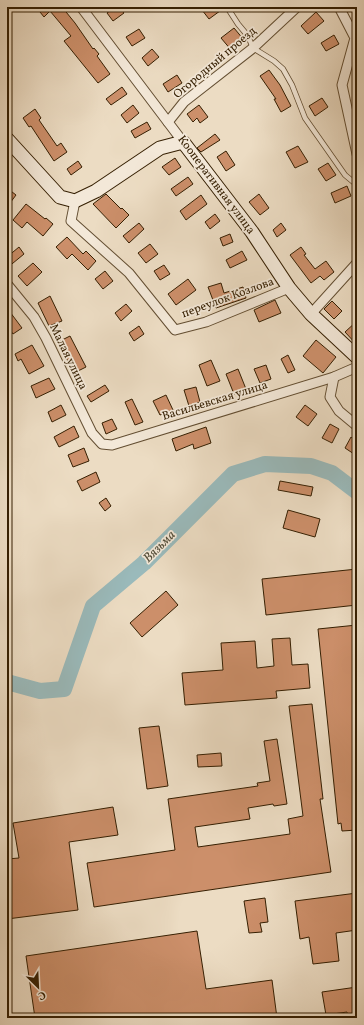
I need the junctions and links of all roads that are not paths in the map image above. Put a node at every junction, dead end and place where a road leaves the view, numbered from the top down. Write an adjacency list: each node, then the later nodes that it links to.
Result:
1 (81, 7): 7 (street, Кооперативная улица)
2 (227, 7): 6 (lane)
3 (297, 7): 6 (street, Огородный проезд)
4 (340, 7): 5 (street)
5 (356, 39): 10 (street)
6 (253, 48): 7 (street, Огородный проезд); 11 (lane)
7 (168, 122): 9 (street, Кооперативная улица)
8 (7, 139): 12 (street)
9 (183, 142): 12 (street); 15 (street, Кооперативная улица)
10 (357, 152)
11 (357, 185)
12 (75, 201): 15 (street, переулок Козлова)
13 (357, 263): 16 (street)
14 (7, 284): 21 (street, Малая улица)
15 (289, 288): 16 (street, Кооперативная улица)
16 (311, 314): 17 (street, Кооперативная улица)
17 (357, 357)
18 (357, 367): 19 (street, Васильевская улица)
19 (334, 377): 20 (street); 21 (street, Васильевская улица)
20 (357, 426)
21 (102, 444)

